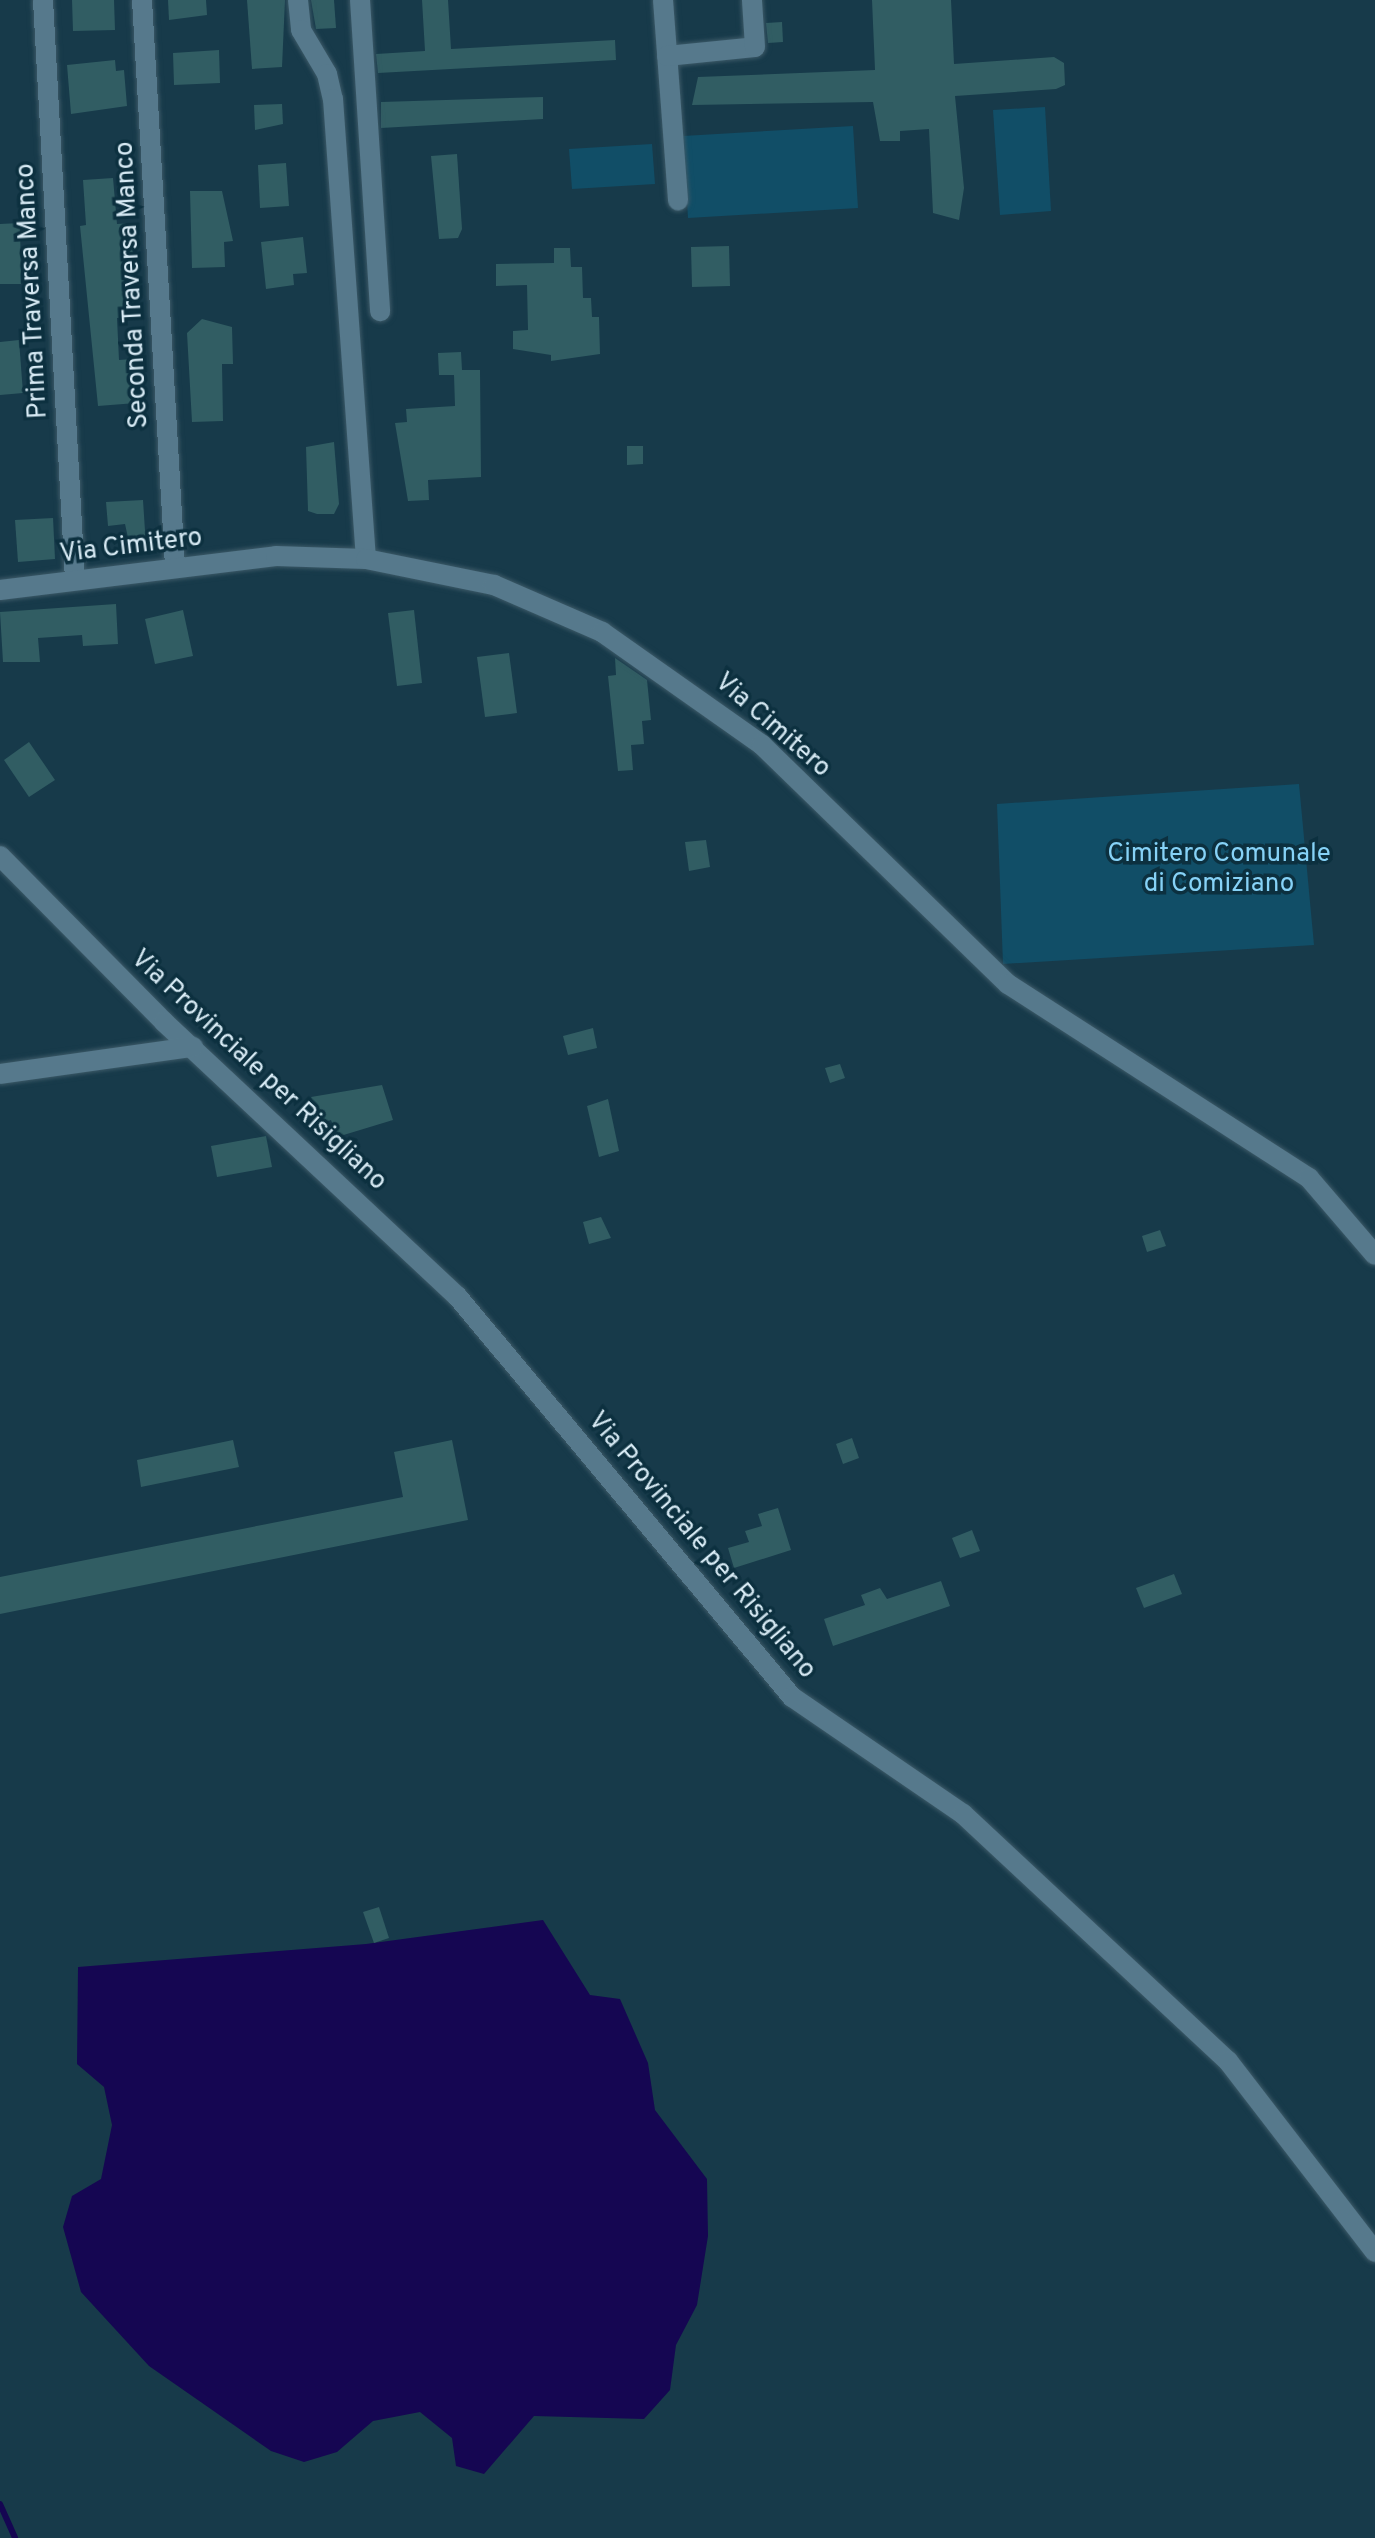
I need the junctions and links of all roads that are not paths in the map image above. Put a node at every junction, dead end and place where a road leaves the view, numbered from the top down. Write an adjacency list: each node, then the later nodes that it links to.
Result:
1 (43, 0): 12 (street, Prima Traversa Manco)
2 (142, 0): 11 (street, Seconda Traversa Manco)
3 (298, 0): 10 (street)
4 (360, 0): 9 (street)
5 (663, 0): 7 (street)
6 (752, 0): 7 (street)
7 (667, 56): 8 (street)
8 (678, 200)
9 (380, 311)
10 (366, 559): 11 (street, Via Cimitero); 18 (street, Via Cimitero)
11 (175, 566): 12 (street, Via Cimitero)
12 (75, 580): 13 (street, Via Cimitero)
13 (0, 590)
14 (0, 856): 15 (street, Via Provinciale per Risigliano)
15 (10, 878): 16 (street, Via Provinciale per Risigliano)
16 (193, 1047): 17 (street); 19 (street, Via Provinciale per Risigliano)
17 (0, 1074)
18 (1375, 1255)
19 (1375, 2252)

